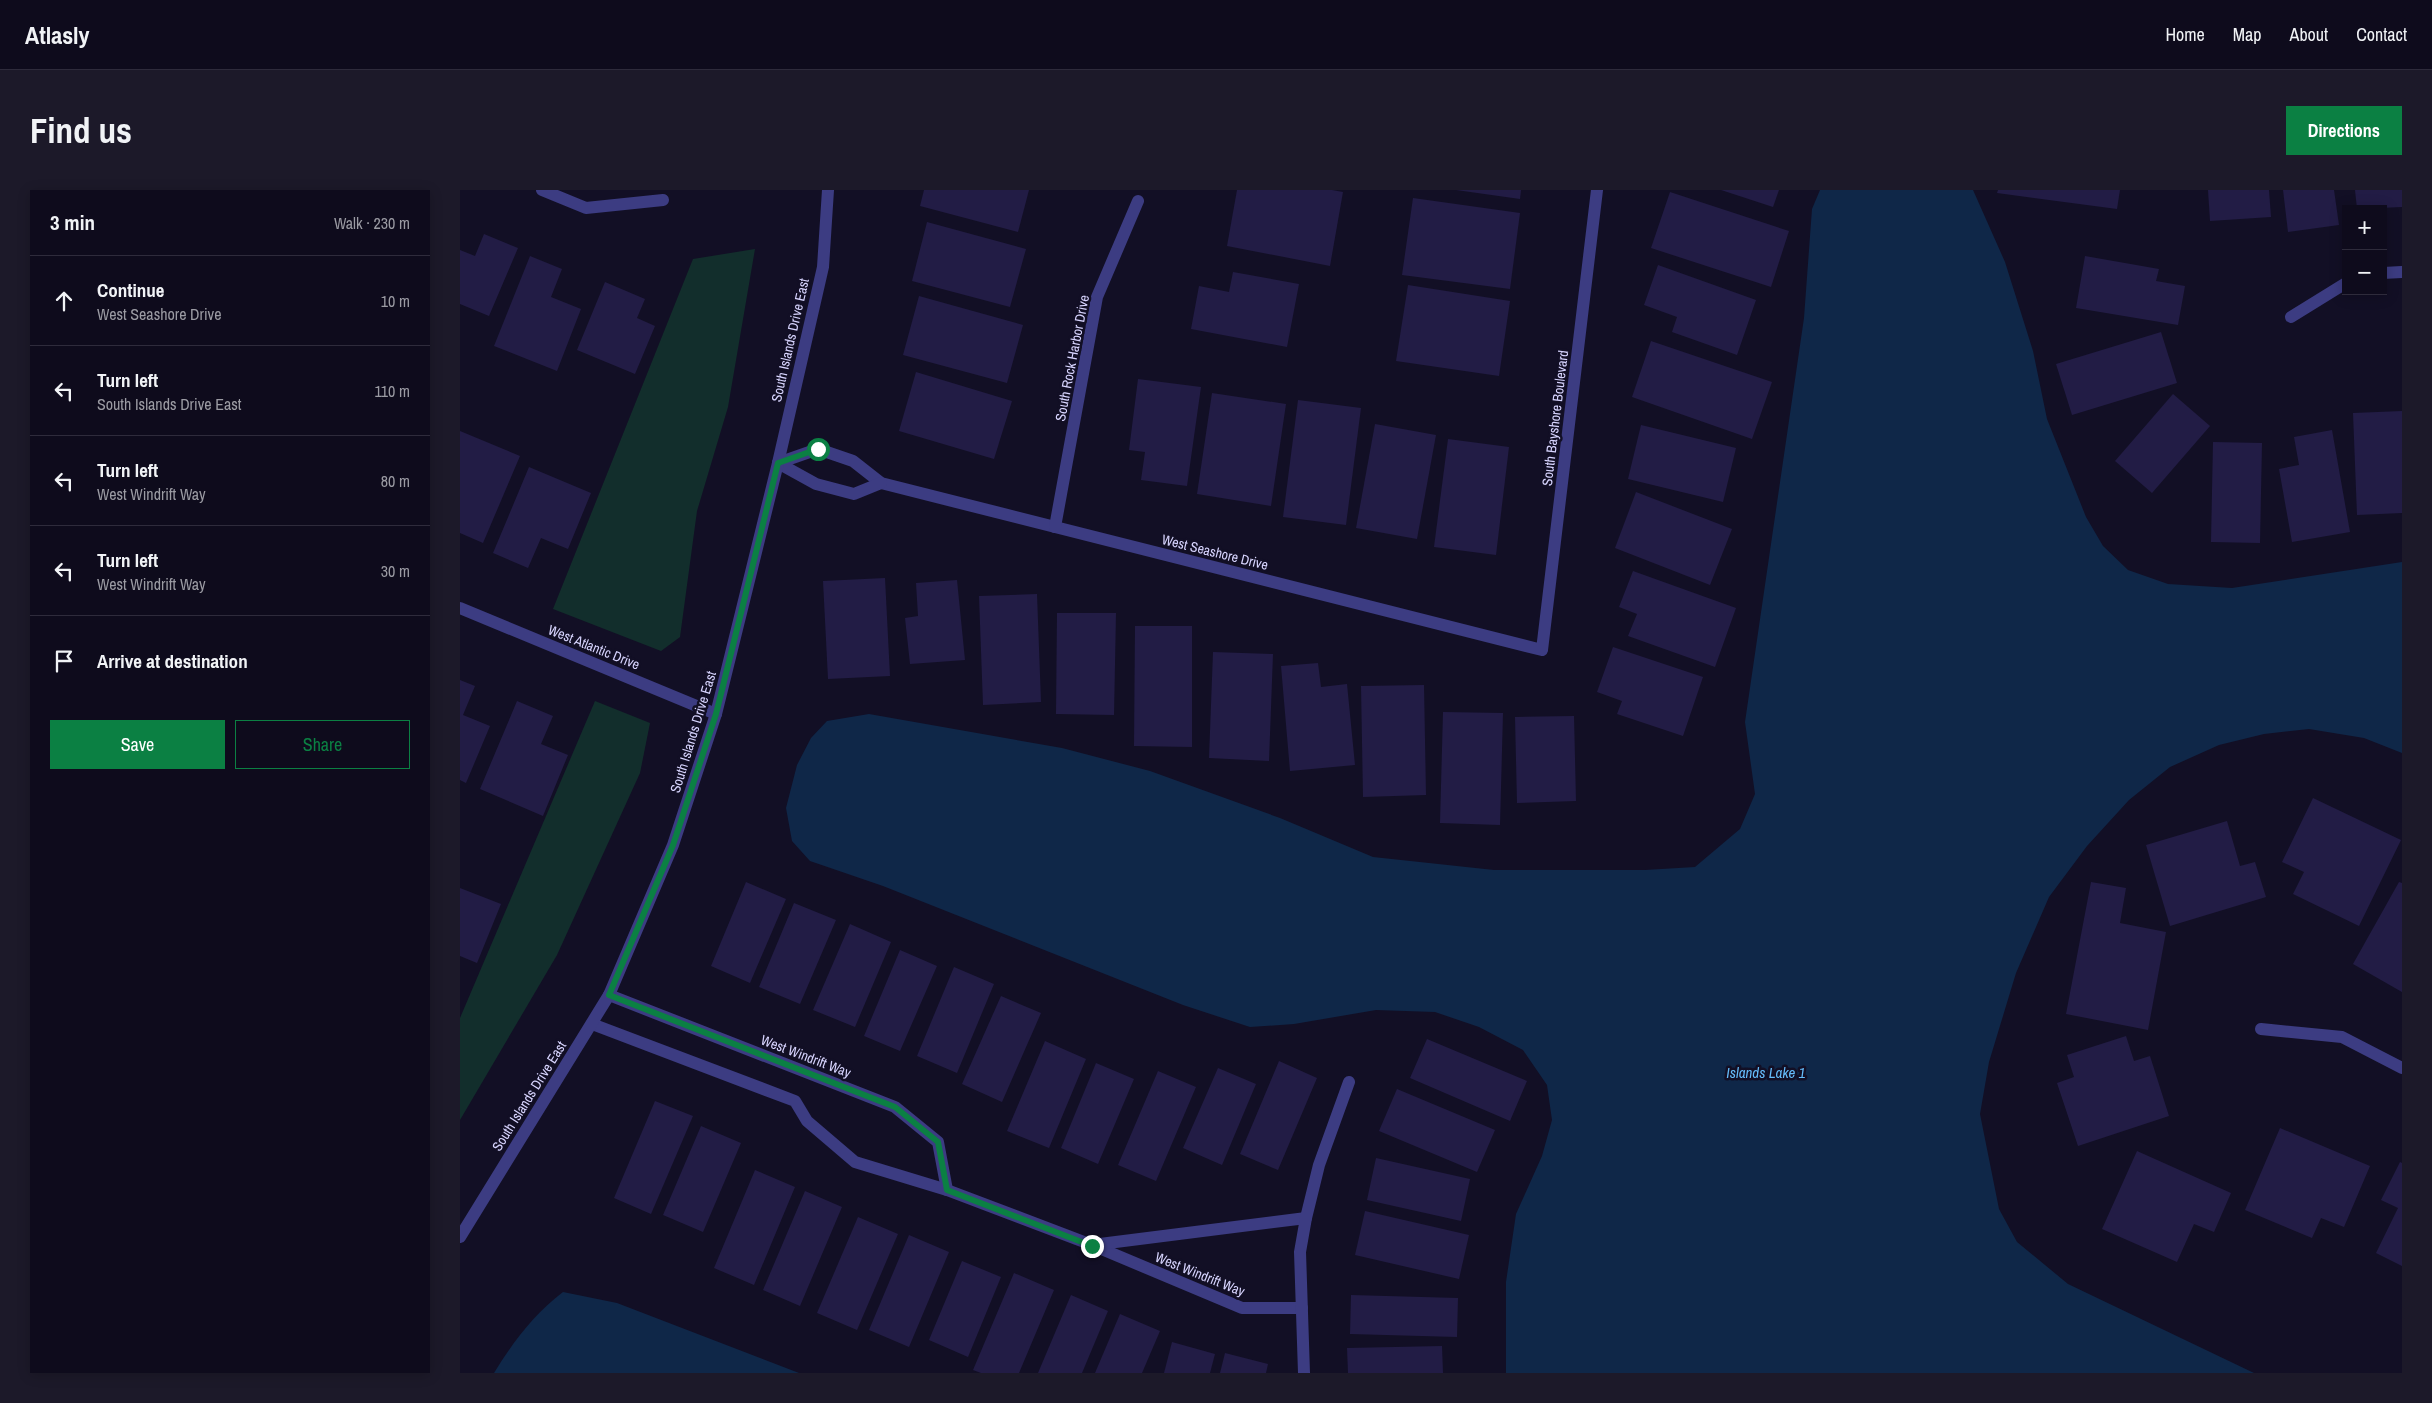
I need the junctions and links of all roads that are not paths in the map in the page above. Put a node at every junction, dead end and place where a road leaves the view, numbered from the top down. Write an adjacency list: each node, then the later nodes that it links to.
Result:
1 (542, 190): 4 (street)
2 (828, 190): 10 (street, South Islands Drive East)
3 (1597, 190): 14 (street, South Bayshore Boulevard)
4 (663, 200)
5 (1138, 201): 12 (street, South Rock Harbor Drive)
6 (2387, 272): 7 (street)
7 (2402, 272)
8 (2342, 285): 9 (street)
9 (2291, 317)
10 (778, 463): 11 (street); 11 (street, West Seashore Drive); 15 (street, South Islands Drive East)
11 (881, 483): 12 (street, West Seashore Drive)
12 (1055, 527): 14 (street, West Seashore Drive)
13 (460, 608): 15 (street, West Atlantic Drive)
14 (1542, 650)
15 (716, 714): 16 (street, South Islands Drive East)
16 (609, 995): 17 (street, South Islands Drive East); 21 (street, West Windrift Way)
17 (592, 1024): 21 (street, West Windrift Way); 23 (street, South Islands Drive East)
18 (2262, 1029): 19 (street)
19 (2402, 1068)
20 (1350, 1082): 22 (street)
21 (947, 1190): 24 (street, West Windrift Way)
22 (1306, 1218): 24 (street, West Windrift Way); 25 (street)
23 (460, 1236)
24 (1092, 1246): 25 (street, West Windrift Way)
25 (1302, 1308): 26 (street)
26 (1304, 1373)

